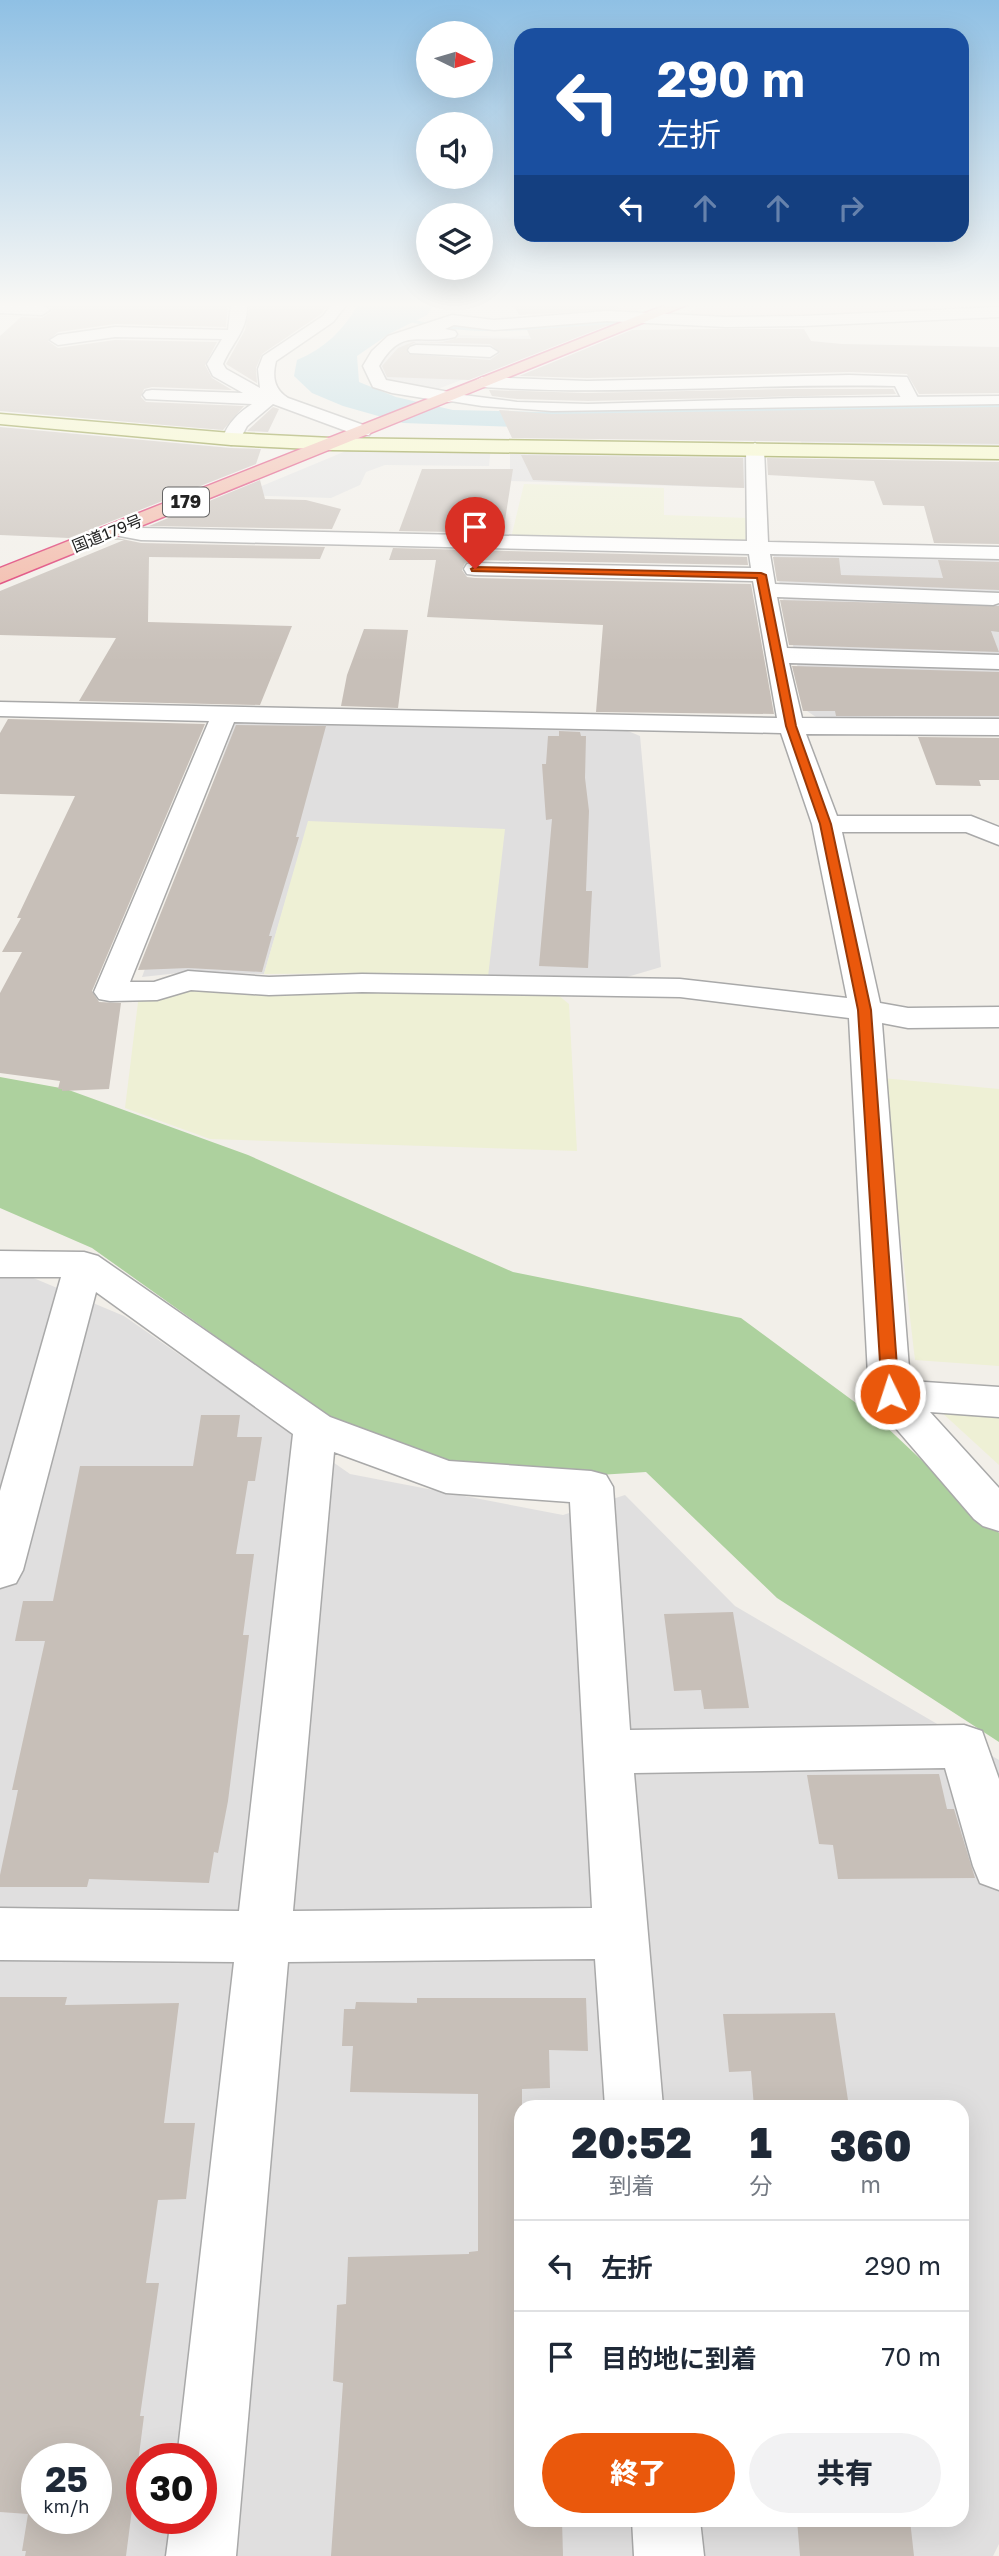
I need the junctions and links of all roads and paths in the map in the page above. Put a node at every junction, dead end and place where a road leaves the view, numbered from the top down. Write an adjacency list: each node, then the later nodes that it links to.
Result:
1 (49, 423): 6 (main road)
2 (237, 423): 6 (street)
3 (350, 423): 5 (street)
4 (382, 423): 5 (highway, 国道179号 / 179)
5 (368, 429): 7 (highway, 国道179号 / 179)
6 (231, 439): 7 (main road)
7 (332, 444): 8 (main road); 10 (highway, 国道179号 / 179)
8 (755, 449): 9 (main road); 11 (street)
9 (999, 453)
10 (116, 530): 11 (street); 14 (highway, 国道179号 / 179)
11 (758, 547): 12 (street); 15 (street)
12 (999, 553)
13 (475, 569): 15 (street)
14 (0, 576)
15 (764, 583): 16 (street); 17 (street)
16 (993, 597)
17 (776, 655): 18 (street); 21 (street)
18 (999, 662)
19 (0, 709): 20 (street)
20 (225, 713): 21 (street); 25 (street)
21 (791, 726): 22 (street); 23 (street)
22 (999, 727)
23 (825, 824): 24 (street); 25 (street)
24 (999, 837)
25 (865, 1010): 26 (street); 29 (street)
26 (999, 1017)
27 (0, 1264): 28 (street)
28 (84, 1265): 31 (street); 33 (street)
29 (890, 1394): 30 (street); 32 (street)
30 (999, 1402)
31 (314, 1428): 34 (street); 38 (street)
32 (999, 1514)
33 (0, 1570)
34 (607, 1752): 35 (street); 36 (street)
35 (999, 1867)
36 (620, 1933): 38 (street); 39 (street)
37 (0, 1934): 38 (street)
38 (265, 1937): 41 (street)
39 (633, 2100)
40 (667, 2527): 42 (street)
41 (201, 2556)
42 (669, 2556)

